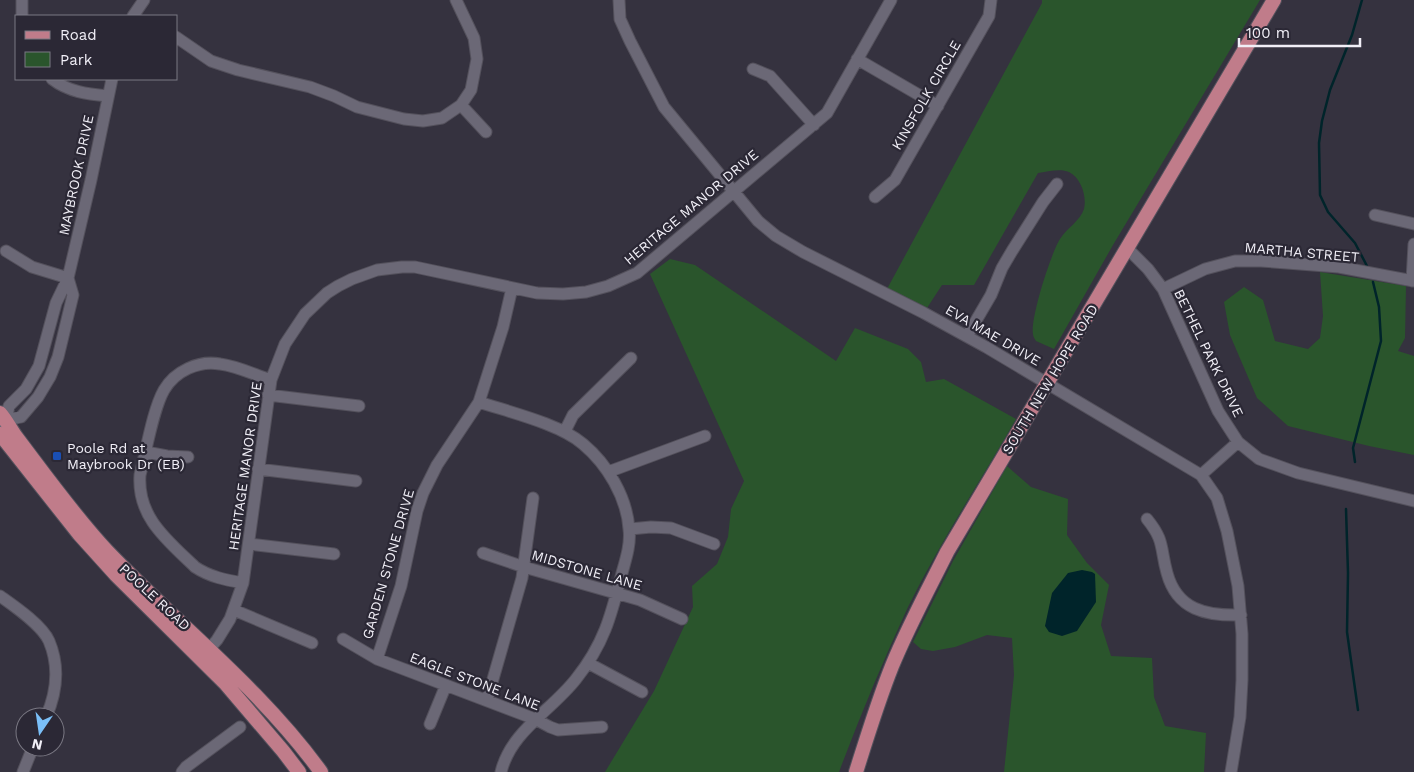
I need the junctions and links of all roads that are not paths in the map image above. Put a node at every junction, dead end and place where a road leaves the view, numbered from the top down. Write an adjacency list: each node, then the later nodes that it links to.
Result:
1 (22, 0): 8 (street)
2 (144, 0): 9 (street)
3 (456, 0): 16 (street)
4 (619, 0): 21 (street, EVA MAE DRIVE)
5 (891, 0): 11 (street, HERITAGE MANOR DRIVE)
6 (991, 0): 17 (street, KINSFOLK CIRCLE)
7 (1274, 0): 26 (main road, SOUTH NEW HOPE ROAD)
8 (22, 15)
9 (135, 15)
10 (178, 38): 16 (street)
11 (857, 59): 17 (street); 18 (street, HERITAGE MANOR DRIVE)
12 (753, 69): 18 (street)
13 (53, 80): 15 (street)
14 (112, 80): 15 (street, MAYBROOK DRIVE)
15 (108, 96): 28 (street, MAYBROOK DRIVE)
16 (461, 106): 19 (street)
17 (938, 106): 22 (street, KINSFOLK CIRCLE)
18 (814, 125): 21 (street, HERITAGE MANOR DRIVE)
19 (486, 132)
20 (1057, 184): 32 (street)
21 (733, 192): 30 (street, HERITAGE MANOR DRIVE); 32 (street, EVA MAE DRIVE)
22 (874, 197)
23 (1375, 215): 24 (street)
24 (1414, 224)
25 (1414, 244): 29 (street)
26 (1128, 249): 31 (street, BETHEL PARK DRIVE); 35 (main road, SOUTH NEW HOPE ROAD)
27 (6, 251): 28 (street)
28 (68, 278): 39 (street, MAYBROOK DRIVE)
29 (1413, 281): 31 (street, MARTHA STREET)
30 (512, 288): 34 (street, HERITAGE MANOR DRIVE); 37 (street, GARDEN STONE DRIVE)
31 (1163, 290): 43 (street, BETHEL PARK DRIVE)
32 (967, 336): 35 (street, EVA MAE DRIVE)
33 (631, 358): 40 (street)
34 (271, 380): 36 (street, HERITAGE MANOR DRIVE); 44 (street)
35 (1047, 384): 48 (street, EVA MAE DRIVE); 84 (main road, SOUTH NEW HOPE ROAD)
36 (268, 395): 38 (street); 46 (street, HERITAGE MANOR DRIVE)
37 (479, 402): 40 (street); 68 (street, GARDEN STONE DRIVE)
38 (359, 406)
39 (2, 419): 67 (main road, POOLE ROAD)
40 (565, 431): 47 (street)
41 (0, 434): 67 (main road, POOLE ROAD)
42 (705, 436): 47 (street)
43 (1238, 442): 48 (street); 51 (street, BETHEL PARK DRIVE)
44 (146, 452): 45 (street); 59 (street)
45 (188, 457)
46 (258, 469): 49 (street); 54 (street, HERITAGE MANOR DRIVE)
47 (608, 472): 53 (street)
48 (1201, 475): 63 (street, EVA MAE DRIVE)
49 (356, 481)
50 (533, 498): 58 (street)
51 (1414, 502)
52 (1147, 519): 63 (street)
53 (630, 530): 55 (street); 60 (street)
54 (249, 544): 57 (street); 59 (street, HERITAGE MANOR DRIVE)
55 (714, 544)
56 (483, 553): 58 (street, MIDSTONE LANE)
57 (334, 554)
58 (524, 567): 60 (street, MIDSTONE LANE); 72 (street)
59 (243, 583): 62 (street, HERITAGE MANOR DRIVE)
60 (617, 594): 64 (street, MIDSTONE LANE); 69 (street)
61 (0, 596): 73 (street)
62 (234, 610): 66 (street); 67 (street, HERITAGE MANOR DRIVE)
63 (1241, 615): 85 (street, EVA MAE DRIVE)
64 (682, 618)
65 (343, 639): 68 (street, EAGLE STONE LANE)
66 (312, 643)
67 (205, 653): 81 (main road, POOLE ROAD); 82 (main road, POOLE ROAD)
68 (377, 659): 70 (street, EAGLE STONE LANE)
69 (588, 662): 71 (street); 74 (street)
70 (446, 685): 72 (street, EAGLE STONE LANE); 75 (street)
71 (642, 692)
72 (487, 700): 74 (street, EAGLE STONE LANE)
73 (50, 707)
74 (535, 719): 76 (street, EAGLE STONE LANE); 83 (street)
75 (430, 724)
76 (602, 726)
77 (240, 727): 80 (street)
78 (29, 757): 79 (street)
79 (22, 772)
80 (182, 772)
81 (299, 772)
82 (321, 772)
83 (501, 772)
84 (856, 772)
85 (1231, 772)

